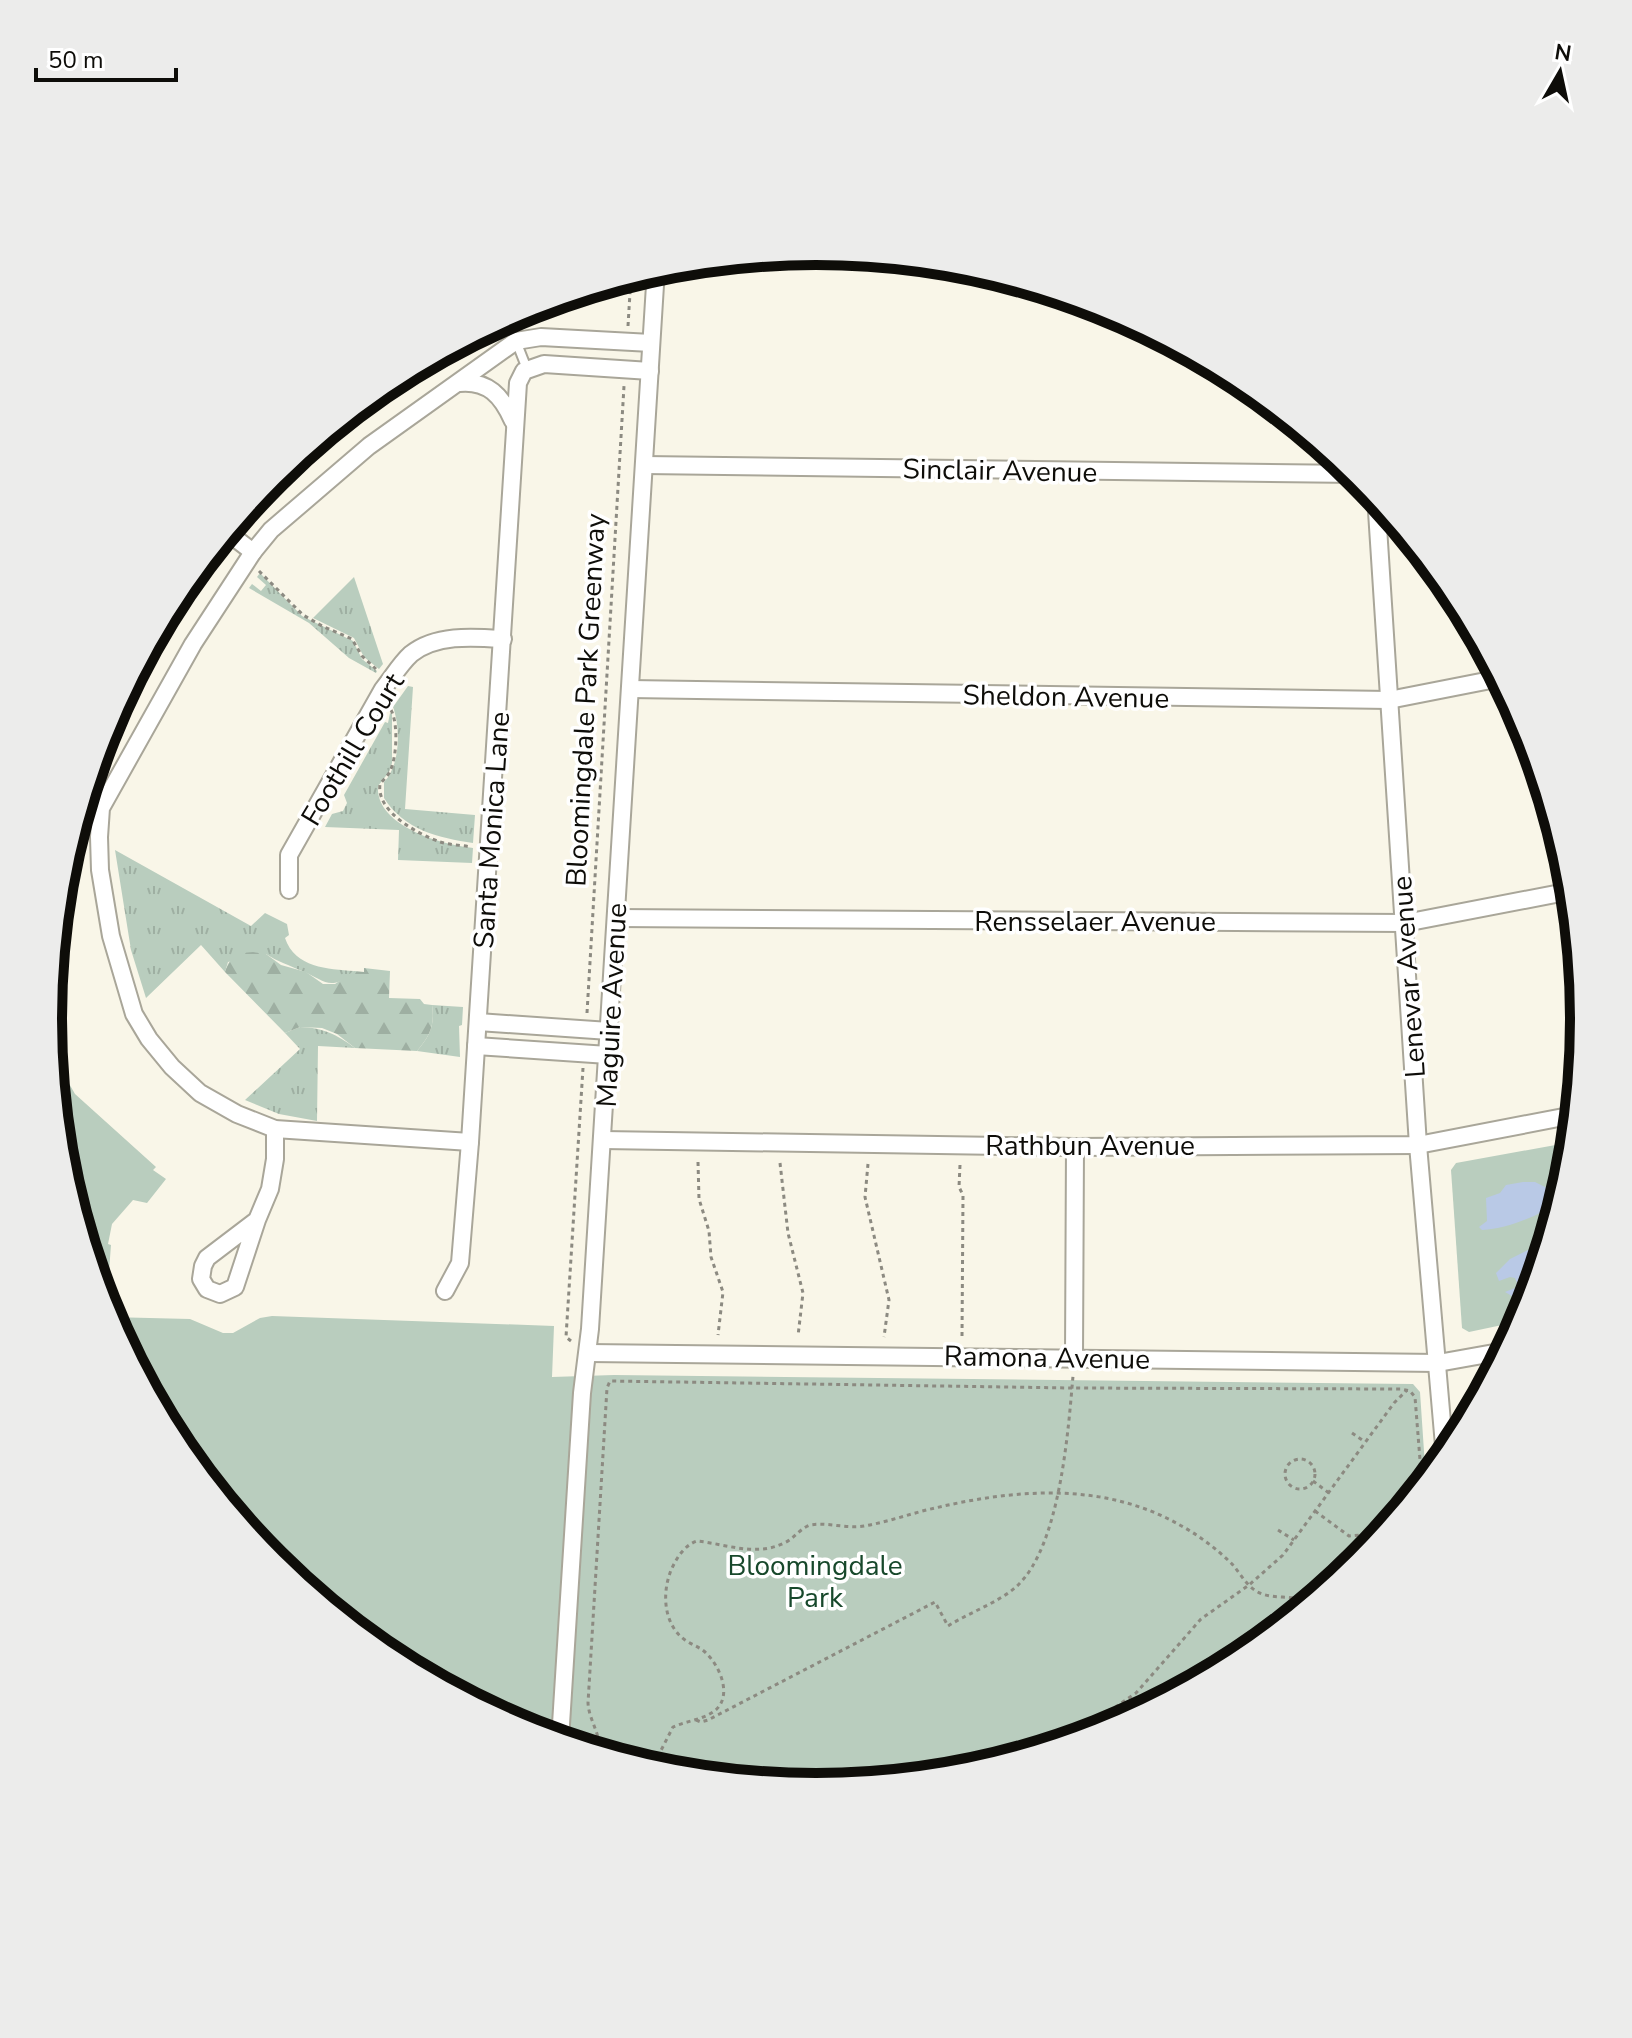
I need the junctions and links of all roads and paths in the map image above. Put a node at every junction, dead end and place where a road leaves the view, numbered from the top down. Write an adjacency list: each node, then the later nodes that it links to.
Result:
1 (655, 282): 5 (street, Maguire Avenue)
2 (630, 289): 3 (path)
3 (628, 327)
4 (516, 341): 5 (street); 6 (lane); 8 (street)
5 (651, 343): 7 (street, Maguire Avenue)
6 (527, 369): 7 (street); 10 (street, Santa Monica Lane)
7 (650, 371): 11 (street, Maguire Avenue)
8 (458, 383): 10 (street); 15 (street)
9 (624, 386): 28 (path, Bloomingdale Park Greenway)
10 (515, 426): 17 (street, Santa Monica Lane)
11 (644, 465): 12 (street, Sinclair Avenue); 20 (street, Maguire Avenue)
12 (1336, 474)
13 (1377, 516): 21 (street, Lenevar Avenue)
14 (236, 539): 15 (street)
15 (253, 552): 35 (street)
16 (259, 571): 18 (path)
17 (503, 639): 24 (street, Foothill Court); 29 (street, Santa Monica Lane)
18 (380, 671)
19 (1489, 680): 21 (street, Sheldon Avenue)
20 (630, 689): 21 (street, Sheldon Avenue); 26 (street, Maguire Avenue)
21 (1389, 700): 27 (street, Lenevar Avenue)
22 (393, 712): 23 (path)
23 (475, 847)
24 (289, 890)
25 (1559, 893): 27 (street, Rensselaer Avenue)
26 (616, 918): 27 (street, Rensselaer Avenue); 30 (street, Maguire Avenue)
27 (1405, 923): 38 (street, Lenevar Avenue)
28 (587, 1015)
29 (478, 1022): 30 (street); 31 (street, Santa Monica Lane)
30 (609, 1031): 32 (street, Maguire Avenue)
31 (476, 1046): 32 (street); 37 (street, Santa Monica Lane)
32 (608, 1055): 36 (street, Maguire Avenue)
33 (583, 1067): 48 (path)
34 (1564, 1117): 38 (street, Rathbun Avenue)
35 (275, 1129): 37 (street); 44 (street)
36 (603, 1140): 39 (street, Rathbun Avenue); 51 (street, Maguire Avenue)
37 (470, 1142): 45 (street, Santa Monica Lane)
38 (1418, 1145): 39 (street, Rathbun Avenue); 54 (street, Lenevar Avenue)
39 (1075, 1147): 53 (street)
40 (698, 1162): 46 (path)
41 (780, 1163): 47 (path)
42 (868, 1164): 49 (path)
43 (960, 1165): 50 (path)
44 (257, 1220)
45 (445, 1291)
46 (718, 1335)
47 (798, 1336)
48 (566, 1337)
49 (884, 1337)
50 (962, 1337)
51 (589, 1353): 53 (street, Ramona Avenue); 77 (street, Maguire Avenue)
52 (1491, 1353): 54 (street, Ramona Avenue)
53 (1074, 1357): 54 (street, Ramona Avenue)
54 (1438, 1363): 58 (street, Lenevar Avenue)
55 (1072, 1388): 56 (path); 65 (path); 78 (path)
56 (1407, 1390): 59 (path); 62 (path)
57 (1352, 1433): 59 (path)
58 (1444, 1437)
59 (1365, 1442): 67 (path)
60 (1312, 1457): 61 (path)
61 (1309, 1463): 63 (path); 64 (path)
62 (1421, 1469)
63 (1313, 1481): 64 (path); 67 (path)
64 (1293, 1488): 66 (path)
65 (1058, 1492): 72 (path); 76 (path); 76 (path)
66 (1288, 1493)
67 (1329, 1493): 68 (path)
68 (1315, 1511): 70 (path); 71 (path)
69 (1278, 1530): 71 (path)
70 (1365, 1535)
71 (1294, 1540): 72 (path)
72 (1249, 1585): 73 (path); 74 (path)
73 (1298, 1598)
74 (1109, 1711): 75 (path)
75 (1098, 1719)
76 (696, 1720): 79 (path)
77 (561, 1728)
78 (599, 1740)
79 (658, 1756)

